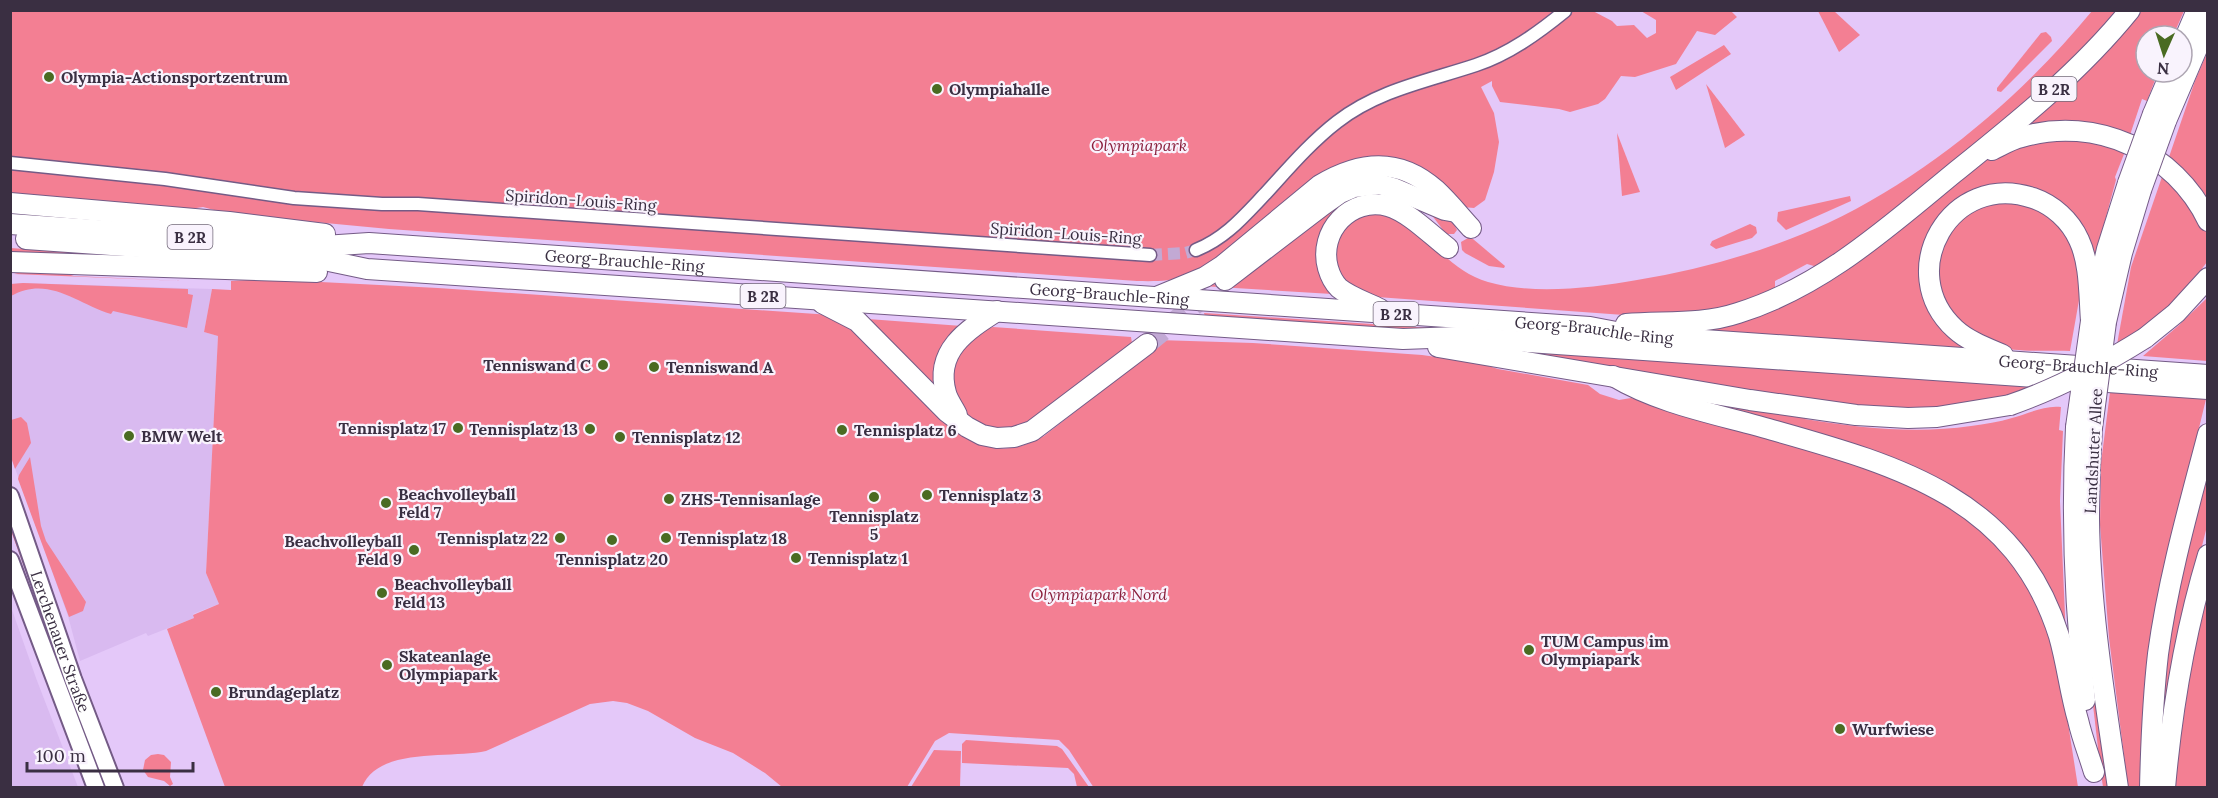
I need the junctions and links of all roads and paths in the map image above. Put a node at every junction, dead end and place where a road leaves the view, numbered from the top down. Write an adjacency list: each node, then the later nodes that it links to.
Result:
1 (2130, 10): 8 (highway, B 2R)
2 (2197, 10): 5 (highway)
3 (1565, 11): 18 (street)
4 (2208, 23): 7 (highway, Landshuter Allee)
5 (2191, 24)
6 (2168, 84): 7 (highway, Landshuter Allee)
7 (2160, 117): 28 (highway, Landshuter Allee, bridge)
8 (1971, 160): 13 (highway); 29 (highway, B 2R)
9 (10, 163): 19 (street, Spiridon-Louis-Ring)
10 (1408, 195): 12 (highway); 23 (highway); 27 (highway)
11 (10, 203): 17 (highway)
12 (1456, 212): 15 (highway); 24 (highway)
13 (2208, 221)
14 (10, 224): 17 (highway, Georg-Brauchle-Ring / B 2R)
15 (1471, 228)
16 (10, 238): 21 (highway, Georg-Brauchle-Ring / B 2R)
17 (369, 243): 24 (highway, Georg-Brauchle-Ring / B 2R)
18 (1196, 250)
19 (1150, 255)
20 (13, 264): 21 (highway)
21 (368, 269): 25 (highway, Georg-Brauchle-Ring / B 2R)
22 (2208, 278): 34 (highway, B 2R, bridge)
23 (1225, 280)
24 (1155, 297): 27 (highway, Georg-Brauchle-Ring / B 2R)
25 (815, 299): 26 (highway, Georg-Brauchle-Ring / B 2R); 36 (highway)
26 (998, 311): 30 (highway, Georg-Brauchle-Ring / B 2R); 36 (highway)
27 (1388, 313): 29 (highway, Georg-Brauchle-Ring / B 2R)
28 (2099, 322): 32 (highway); 37 (highway, Landshuter Allee, bridge)
29 (1590, 327): 32 (highway, Georg-Brauchle-Ring)
30 (1403, 339): 34 (highway, B 2R); 35 (highway, Georg-Brauchle-Ring)
31 (1147, 344): 36 (highway)
32 (2016, 361): 33 (highway, Georg-Brauchle-Ring)
33 (2208, 375)
34 (1613, 376): 42 (highway)
35 (2208, 389)
36 (960, 420)
37 (2084, 428): 42 (highway, Landshuter Allee); 45 (highway, Landshuter Allee)
38 (2208, 434): 46 (highway)
39 (10, 496): 44 (main road, Lerchenauer Straße)
40 (2208, 555): 47 (highway)
41 (10, 560): 43 (main road, Lerchenauer Straße)
42 (2096, 780)
43 (96, 788)
44 (115, 788)
45 (2118, 788)
46 (2150, 788)
47 (2165, 788)

